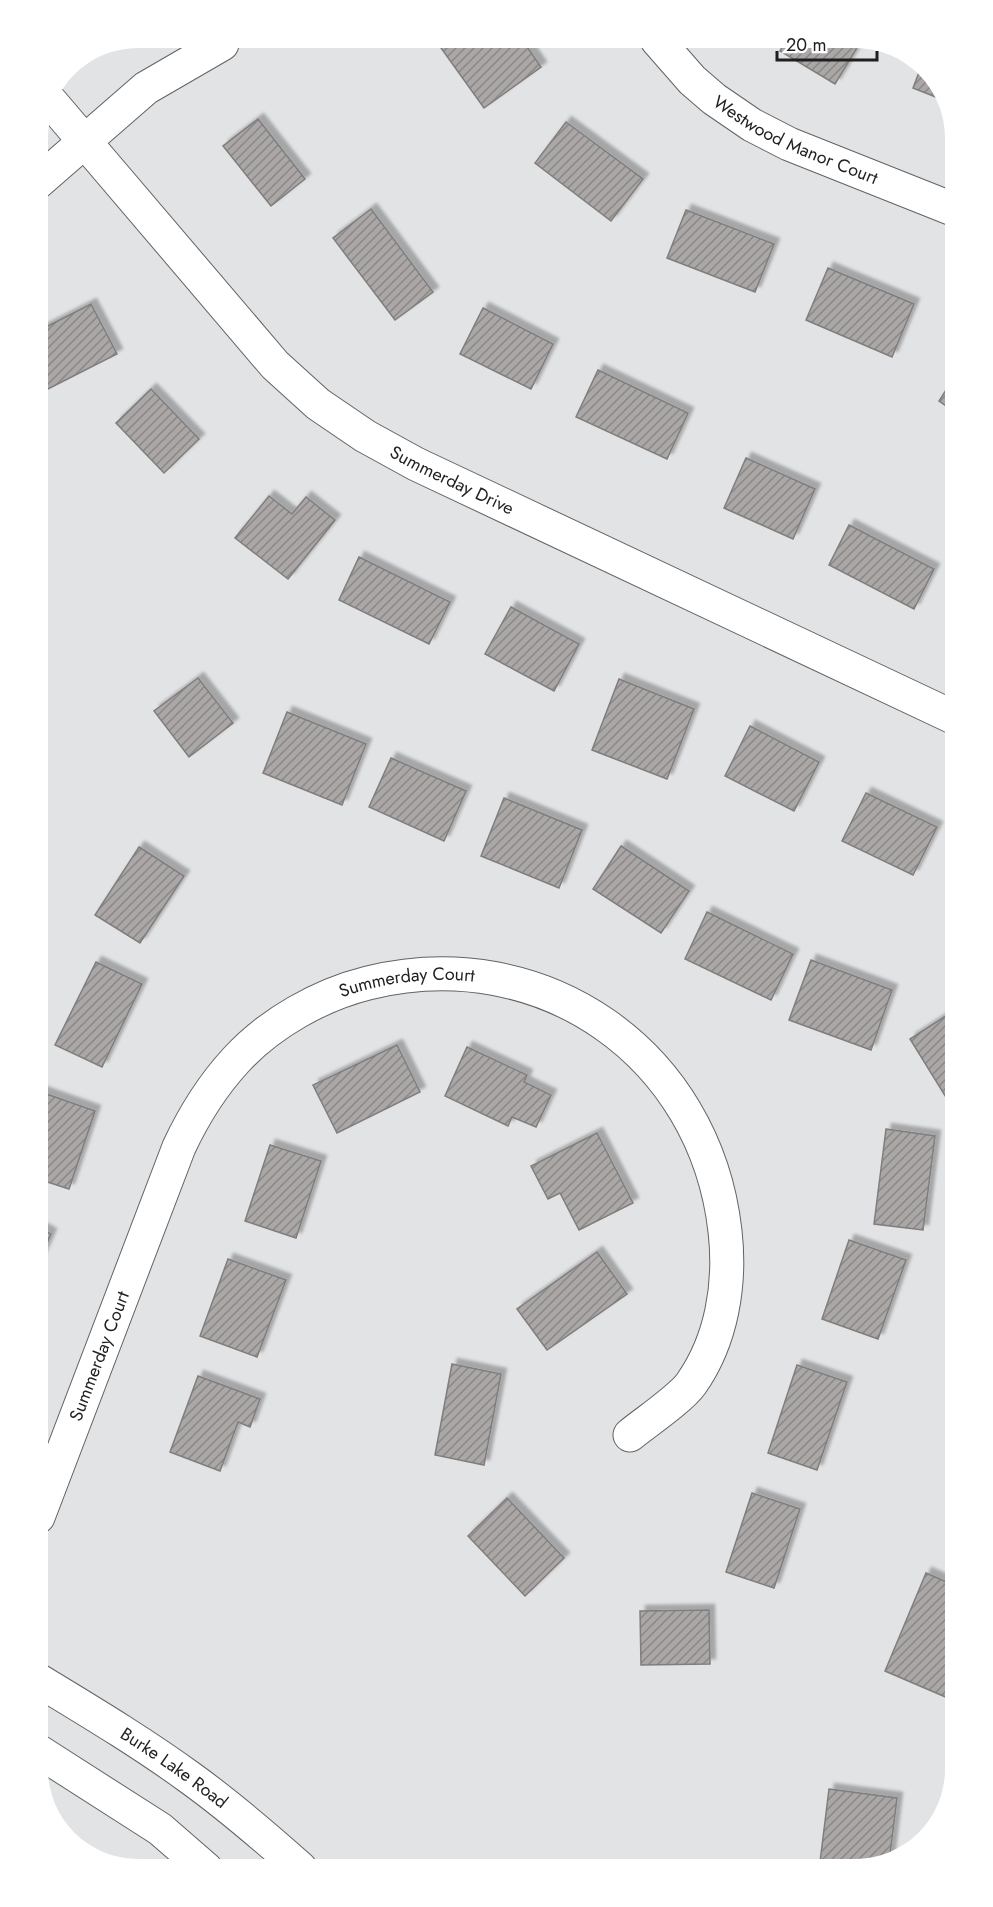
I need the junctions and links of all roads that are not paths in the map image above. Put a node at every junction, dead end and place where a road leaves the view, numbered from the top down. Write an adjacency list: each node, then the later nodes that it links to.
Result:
1 (215, 48): 4 (street)
2 (664, 48): 6 (street, Westwood Manor Court)
3 (54, 106): 4 (street, Summerday Drive)
4 (84, 141): 5 (street); 7 (street, Summerday Drive)
5 (48, 173)
6 (945, 206)
7 (945, 713)
8 (630, 1435): 9 (street, Summerday Court)
9 (48, 1491)
10 (48, 1686): 13 (street, Burke Lake Road)
11 (48, 1757): 12 (street)
12 (194, 1859)
13 (290, 1859)

